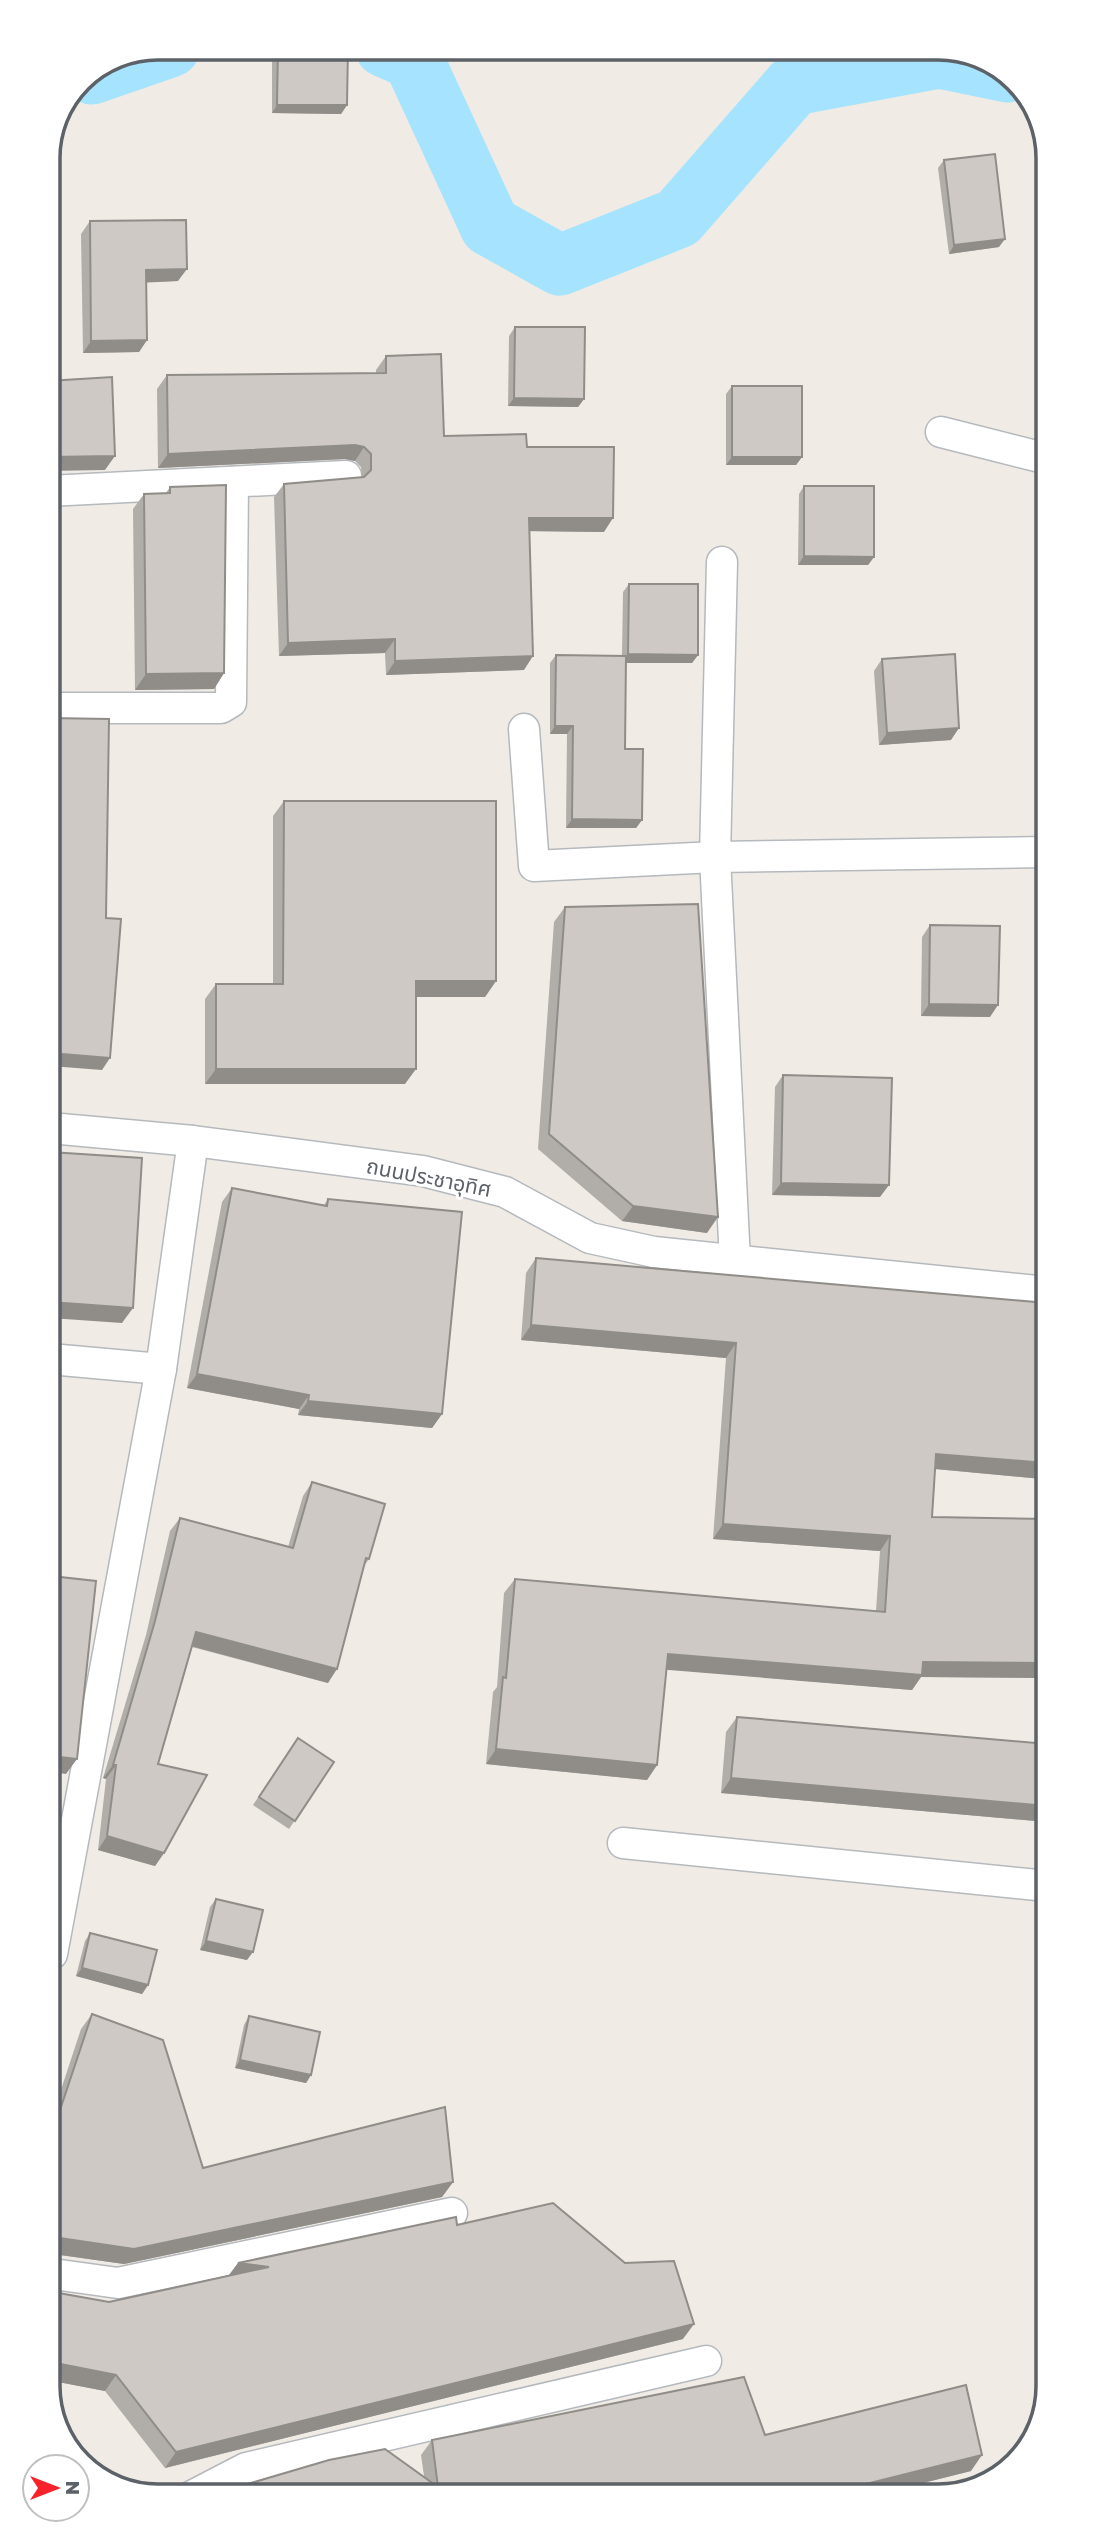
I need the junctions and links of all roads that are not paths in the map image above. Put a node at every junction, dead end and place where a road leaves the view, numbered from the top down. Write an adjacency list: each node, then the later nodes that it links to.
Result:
1 (941, 432): 2 (street)
2 (1036, 456)
3 (346, 476): 4 (street)
4 (233, 482): 5 (street); 7 (street)
5 (60, 490)
6 (722, 562): 10 (street)
7 (60, 708)
8 (524, 729): 10 (street)
9 (1036, 852): 10 (street)
10 (715, 857): 13 (street)
11 (60, 1129): 12 (street, ถนนประชาอุทิศ)
12 (193, 1141): 13 (street, ถนนประชาอุทิศ); 16 (street)
13 (735, 1261): 14 (street, ถนนประชาอุทิศ)
14 (1036, 1291)
15 (60, 1360): 16 (street)
16 (161, 1369): 18 (street)
17 (624, 1843): 19 (street)
18 (60, 1857)
19 (1036, 1885)
20 (452, 2213): 21 (street)
21 (60, 2275)
22 (706, 2361): 23 (street)
23 (215, 2484)

